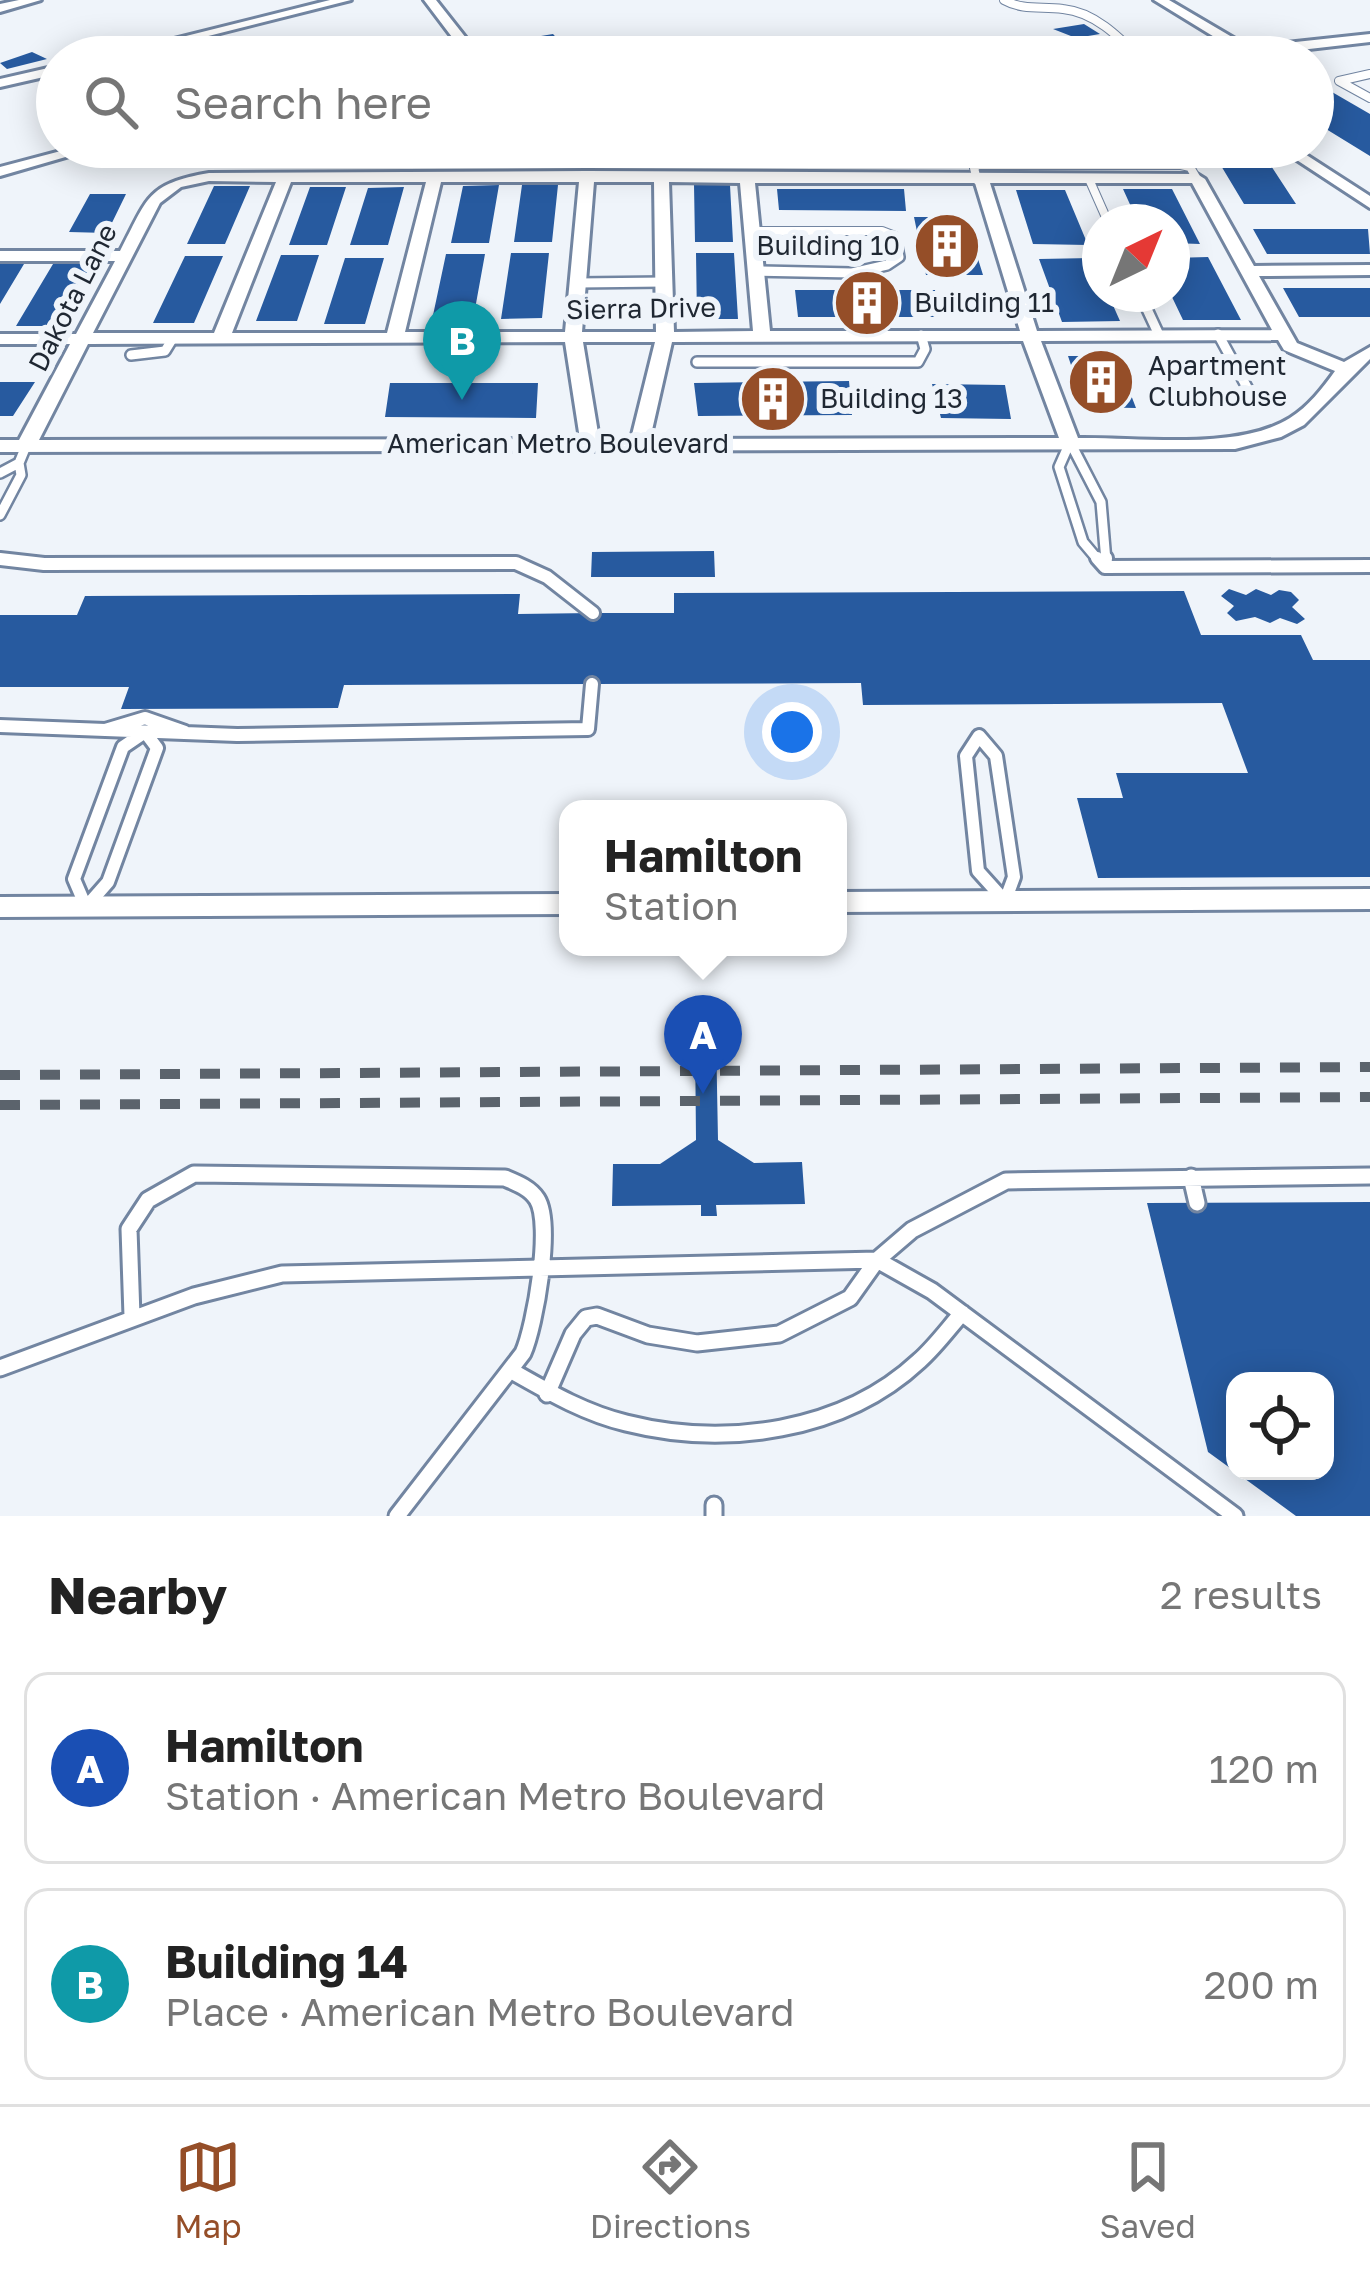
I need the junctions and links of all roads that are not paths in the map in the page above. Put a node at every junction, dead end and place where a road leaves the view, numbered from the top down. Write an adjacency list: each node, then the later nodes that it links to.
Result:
1 (35, 0): 6 (street)
2 (345, 0): 7 (street)
3 (430, 0): 8 (street)
4 (1004, 0): 9 (lane)
5 (1160, 0): 10 (street)
6 (0, 8)
7 (196, 36)
8 (458, 36)
9 (1115, 36)
10 (1221, 36)
11 (1365, 41): 12 (street)
12 (1334, 44)
13 (1370, 74): 16 (lane)
14 (36, 75): 15 (street)
15 (0, 83)
16 (1370, 98)
17 (36, 162): 21 (street)
18 (974, 168): 29 (lane)
19 (1191, 168): 28 (lane)
20 (1317, 168): 30 (street)
21 (0, 172)
22 (586, 175): 23 (street); 24 (street); 39 (street)
23 (661, 175): 26 (street); 38 (street)
24 (435, 176): 25 (street); 46 (street)
25 (285, 177): 34 (street, Dakota Lane); 51 (street)
26 (747, 177): 29 (street); 32 (street)
27 (1089, 179): 28 (street); 29 (street); 31 (lane)
28 (1197, 179): 36 (street)
29 (980, 180): 48 (street)
30 (1370, 202)
31 (1100, 204)
32 (752, 231): 37 (street); 37 (lane)
33 (0, 256): 34 (street)
34 (124, 256): 53 (street, Dakota Lane)
35 (1370, 270): 36 (street)
36 (1246, 271): 45 (street)
37 (756, 272): 41 (street)
38 (664, 282): 39 (lane); 47 (street)
39 (578, 283): 49 (street)
40 (1149, 312): 42 (lane)
41 (762, 334): 44 (street, Sierra Drive); 47 (street, Sierra Drive); 57 (lane)
42 (1159, 334): 43 (street, Sierra Drive); 48 (street, Sierra Drive)
43 (1218, 334): 45 (street, Sierra Drive); 59 (lane)
44 (921, 335): 48 (street, Sierra Drive); 57 (lane)
45 (1282, 335): 58 (street)
46 (395, 336): 49 (street, Sierra Drive); 51 (street, Sierra Drive)
47 (665, 336): 49 (street, Sierra Drive); 61 (street)
48 (1030, 336): 60 (street)
49 (573, 337): 62 (street)
50 (173, 338): 51 (street, Sierra Drive); 53 (street, Sierra Drive); 55 (lane)
51 (221, 338)
52 (0, 339): 53 (street, Sierra Drive)
53 (85, 339): 64 (street, Dakota Lane)
54 (1370, 352): 58 (street, American Metro Boulevard)
55 (131, 356)
56 (697, 362): 57 (lane)
57 (766, 362)
58 (1345, 369): 60 (street, American Metro Boulevard)
59 (1249, 391)
60 (1070, 442): 61 (street, American Metro Boulevard); 69 (lane); 69 (lane)
61 (639, 443): 62 (street, American Metro Boulevard)
62 (590, 444): 64 (street, American Metro Boulevard)
63 (0, 446): 64 (street, American Metro Boulevard)
64 (23, 454): 65 (lane); 66 (lane)
65 (0, 473)
66 (0, 515)
67 (0, 559): 70 (lane)
68 (1370, 566): 69 (lane)
69 (1105, 567)
70 (593, 614)
71 (592, 684): 75 (lane)
72 (0, 726): 73 (lane)
73 (100, 732): 74 (lane); 75 (lane)
74 (146, 732): 75 (lane); 80 (lane); 80 (lane)
75 (186, 733)
76 (1370, 899): 77 (street)
77 (1005, 901): 77 (lane); 78 (street)
78 (847, 902)
79 (559, 904): 80 (street)
80 (86, 907): 81 (street)
81 (0, 908)
82 (1370, 1176): 83 (lane)
83 (1191, 1177): 84 (lane); 85 (lane)
84 (1197, 1203)
85 (877, 1260): 86 (lane); 87 (lane); 91 (lane)
86 (542, 1268): 88 (lane); 88 (lane); 90 (lane)
87 (962, 1313): 91 (lane); 93 (lane)
88 (133, 1316): 89 (lane)
89 (0, 1368)
90 (510, 1370): 91 (lane); 92 (lane)
91 (547, 1394)
92 (397, 1516)
93 (1235, 1516)

